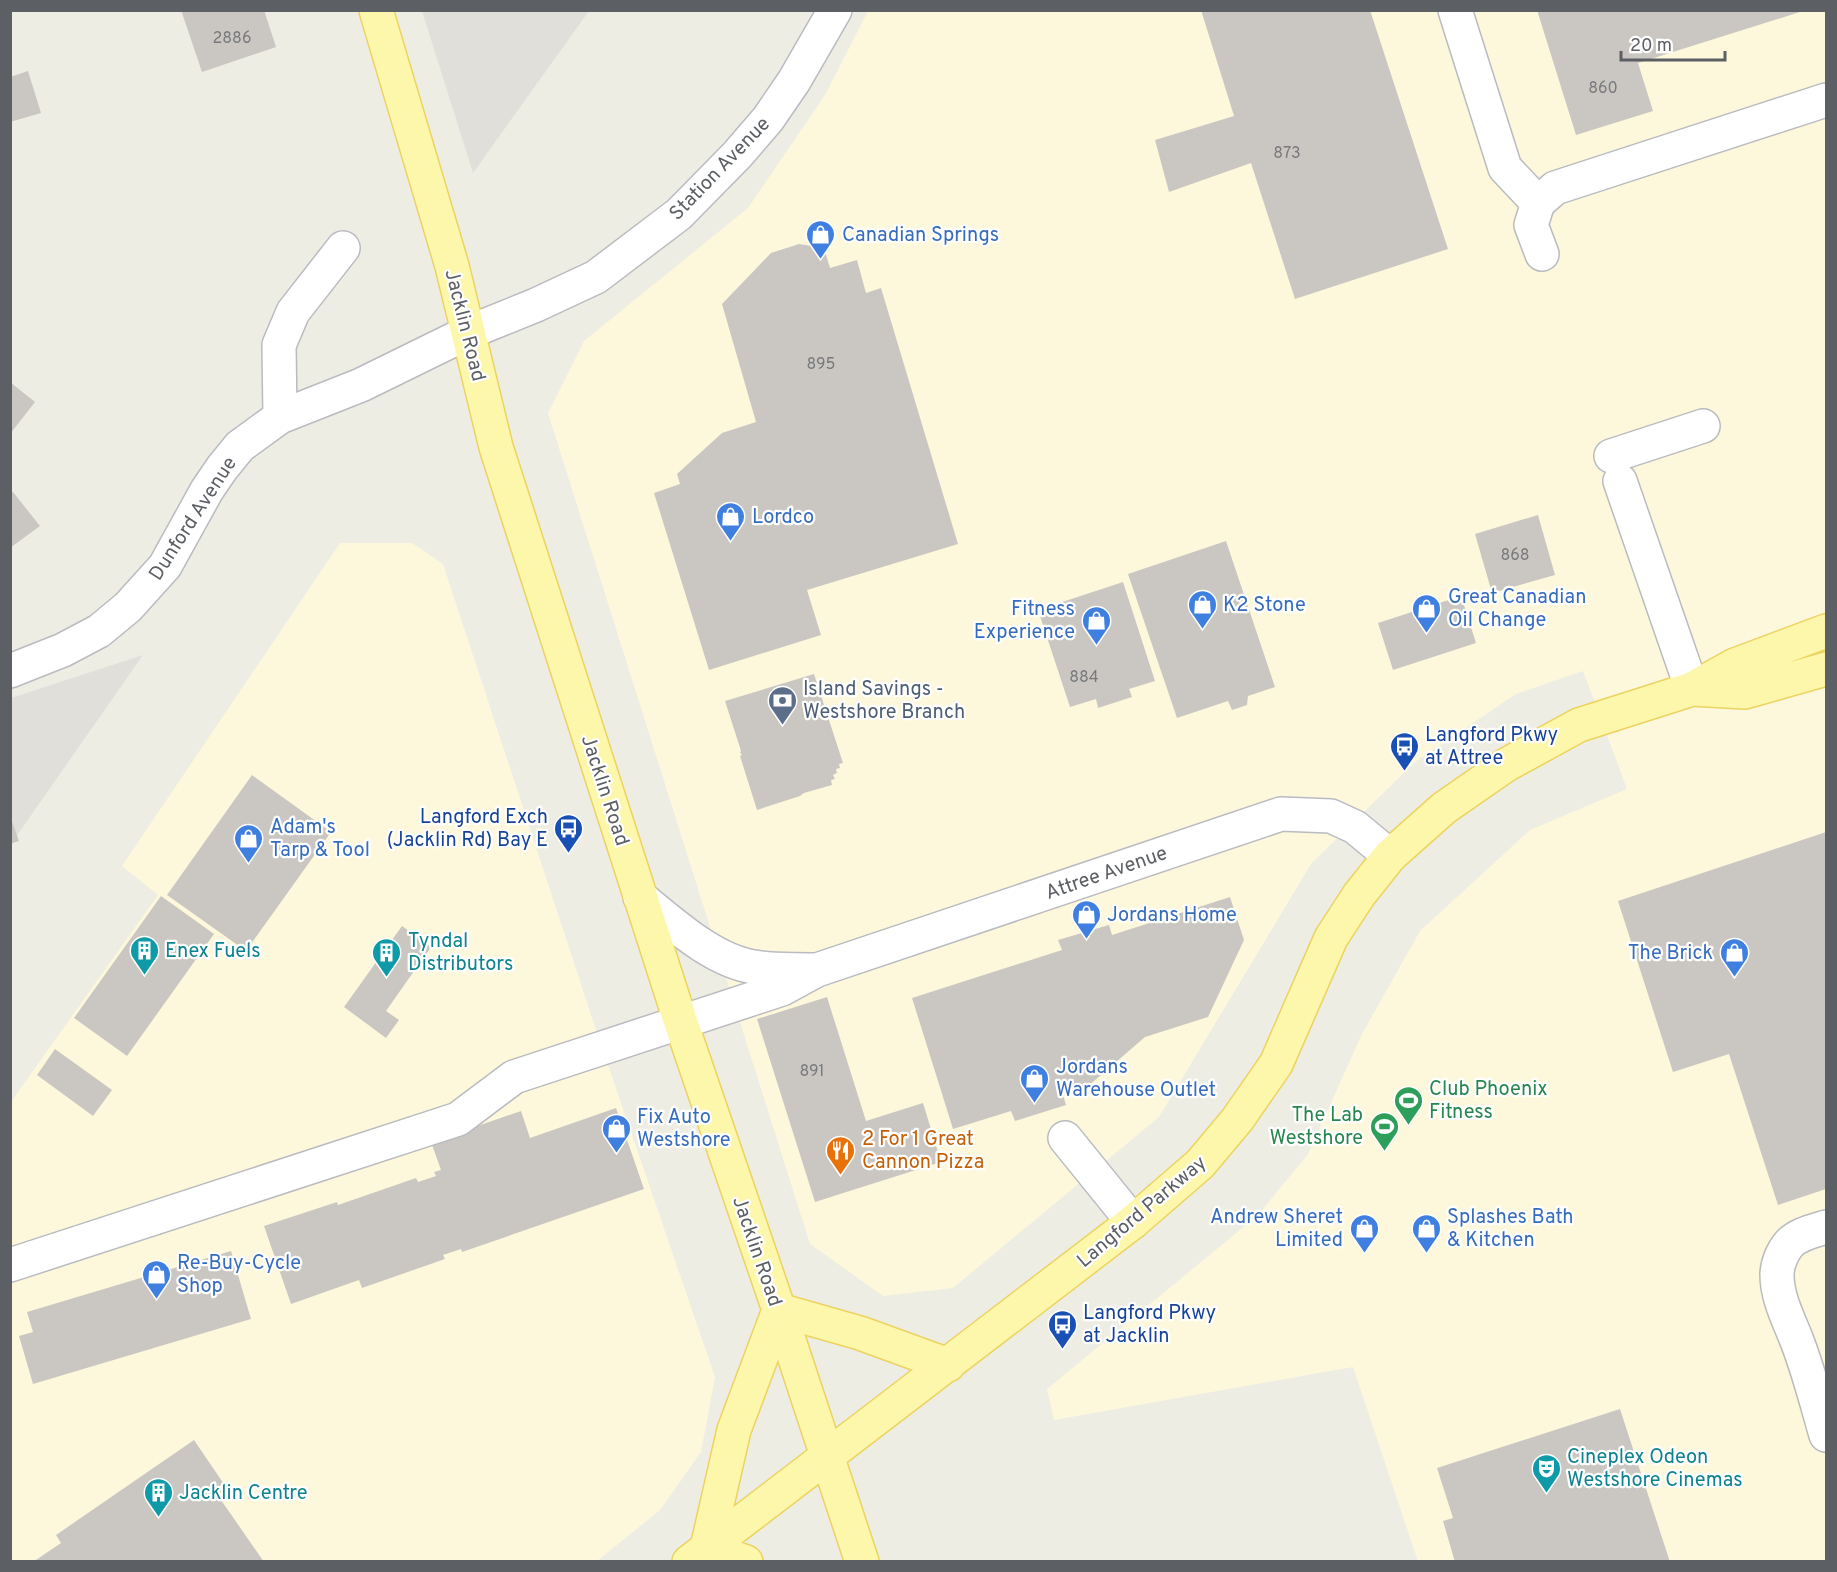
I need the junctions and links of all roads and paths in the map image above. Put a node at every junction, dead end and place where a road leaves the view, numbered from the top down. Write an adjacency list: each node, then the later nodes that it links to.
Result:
1 (376, 10): 8 (main road, Jacklin Road)
2 (835, 10): 8 (street, Station Avenue)
3 (1455, 10): 5 (street)
4 (1814, 113): 5 (street)
5 (1538, 203): 7 (street)
6 (343, 248): 9 (street)
7 (1542, 254)
8 (467, 333): 9 (street, Dunford Avenue); 16 (main road, Jacklin Road)
9 (280, 417): 13 (street, Dunford Avenue)
10 (1703, 426): 14 (street)
11 (1827, 631): 14 (main road, Langford Parkway)
12 (1827, 669): 14 (main road, Langford Parkway)
13 (10, 671)
14 (1692, 689): 15 (main road, Langford Parkway)
15 (1390, 856): 17 (street, Attree Avenue); 20 (main road, Langford Parkway)
16 (640, 897): 17 (street, Attree Avenue); 18 (main road, Jacklin Road)
17 (817, 970): 18 (street, Attree Avenue)
18 (681, 1023): 22 (street, Attree Avenue); 23 (main road, Jacklin Road)
19 (1065, 1138): 20 (street)
20 (1133, 1222): 24 (main road, Langford Parkway)
21 (1827, 1227): 25 (street)
22 (10, 1265)
23 (779, 1310): 24 (main road); 26 (main road, Jacklin Road); 27 (main road)
24 (948, 1365): 26 (main road, Langford Parkway)
25 (1827, 1435)
26 (827, 1456): 27 (main road, Langford Parkway); 29 (main road, Jacklin Road)
27 (698, 1555): 28 (main road)
28 (746, 1562)
29 (862, 1562)

